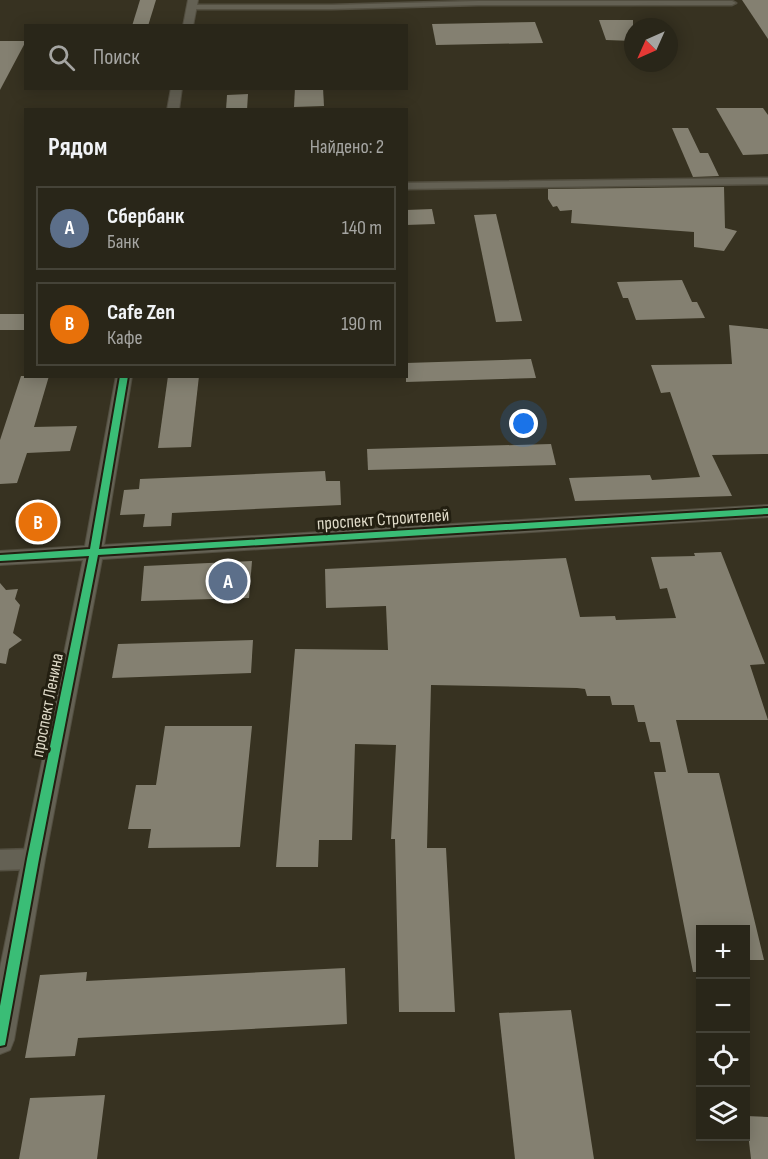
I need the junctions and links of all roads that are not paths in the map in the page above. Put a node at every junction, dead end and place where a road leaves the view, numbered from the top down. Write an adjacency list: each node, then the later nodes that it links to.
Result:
1 (192, 3): 2 (street); 3 (street)
2 (732, 3)
3 (188, 24)
4 (177, 90): 5 (street)
5 (173, 108)
6 (768, 181): 7 (street)
7 (408, 186)
8 (124, 378): 10 (street, проспект Ленина)
9 (768, 511): 10 (street, проспект Строителей)
10 (92, 554): 11 (street, проспект Строителей); 12 (street, проспект Ленина)
11 (0, 558)
12 (33, 859): 13 (street); 14 (street, проспект Ленина)
13 (0, 860)
14 (0, 1040)

